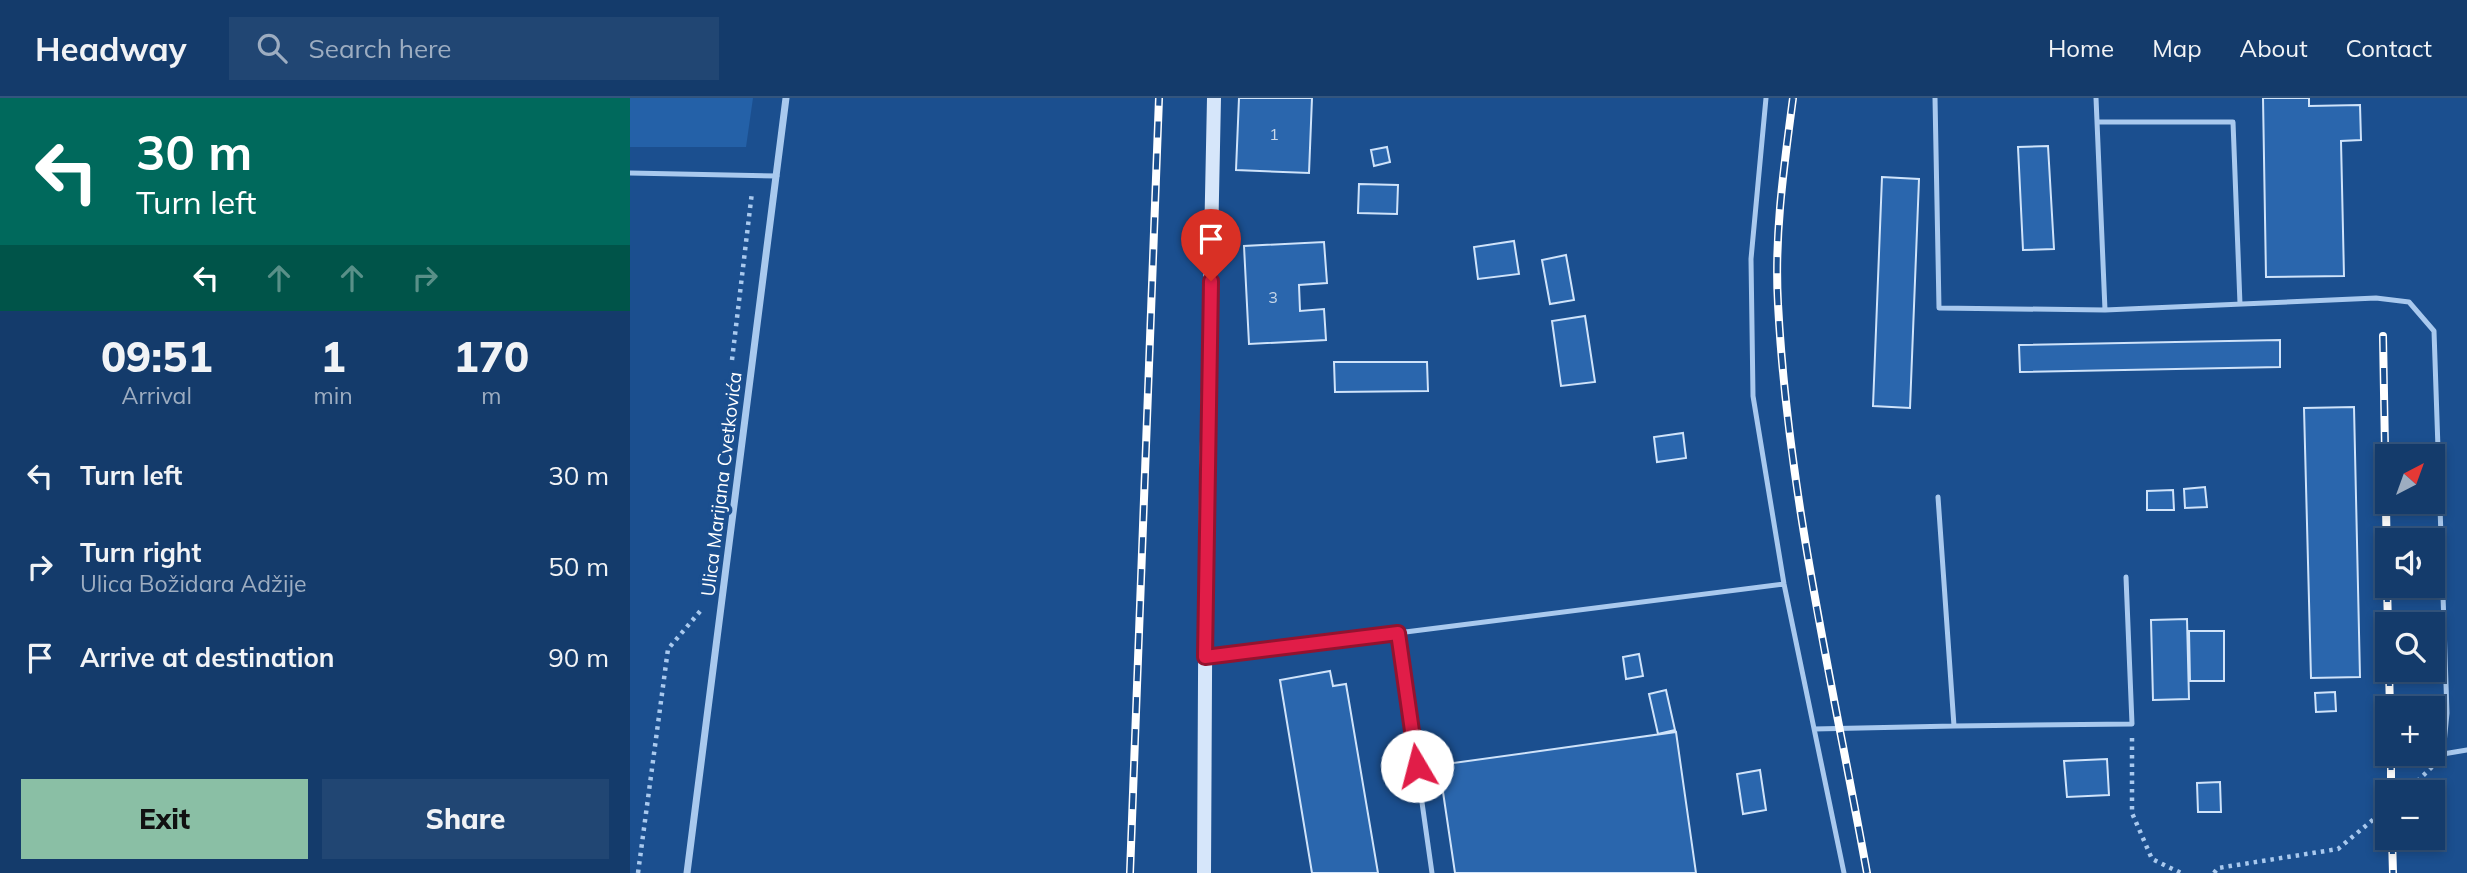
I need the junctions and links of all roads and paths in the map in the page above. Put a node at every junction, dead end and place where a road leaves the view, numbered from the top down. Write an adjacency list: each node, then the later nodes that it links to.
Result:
1 (786, 98): 9 (street, Ulica Marijana Cvetkovića)
2 (1214, 98): 18 (main road)
3 (1766, 98): 15 (lane)
4 (1935, 98): 11 (lane)
5 (2096, 98): 6 (lane)
6 (2097, 122): 10 (lane); 11 (lane)
7 (630, 173): 8 (lane)
8 (754, 174): 9 (lane); 12 (path)
9 (777, 176): 29 (street, Ulica Marijana Cvetkovića)
10 (2240, 304): 11 (lane); 22 (lane)
11 (2105, 310)
12 (732, 365)
13 (1938, 497): 20 (lane)
14 (2126, 577): 19 (lane)
15 (1784, 584): 17 (lane); 21 (lane)
16 (704, 596): 28 (path)
17 (1398, 633): 18 (lane); 31 (lane)
18 (1205, 657): 30 (main road)
19 (2132, 724): 20 (lane); 33 (path)
20 (1954, 726): 21 (lane)
21 (1814, 729): 32 (lane)
22 (2445, 740)
23 (2467, 750): 24 (lane)
24 (2445, 754)
25 (2432, 766): 26 (path)
26 (2417, 780)
27 (2375, 817): 34 (path)
28 (638, 873)
29 (687, 873)
30 (1204, 873)
31 (1432, 873)
32 (1844, 873)
33 (2181, 873)
34 (2214, 873)

